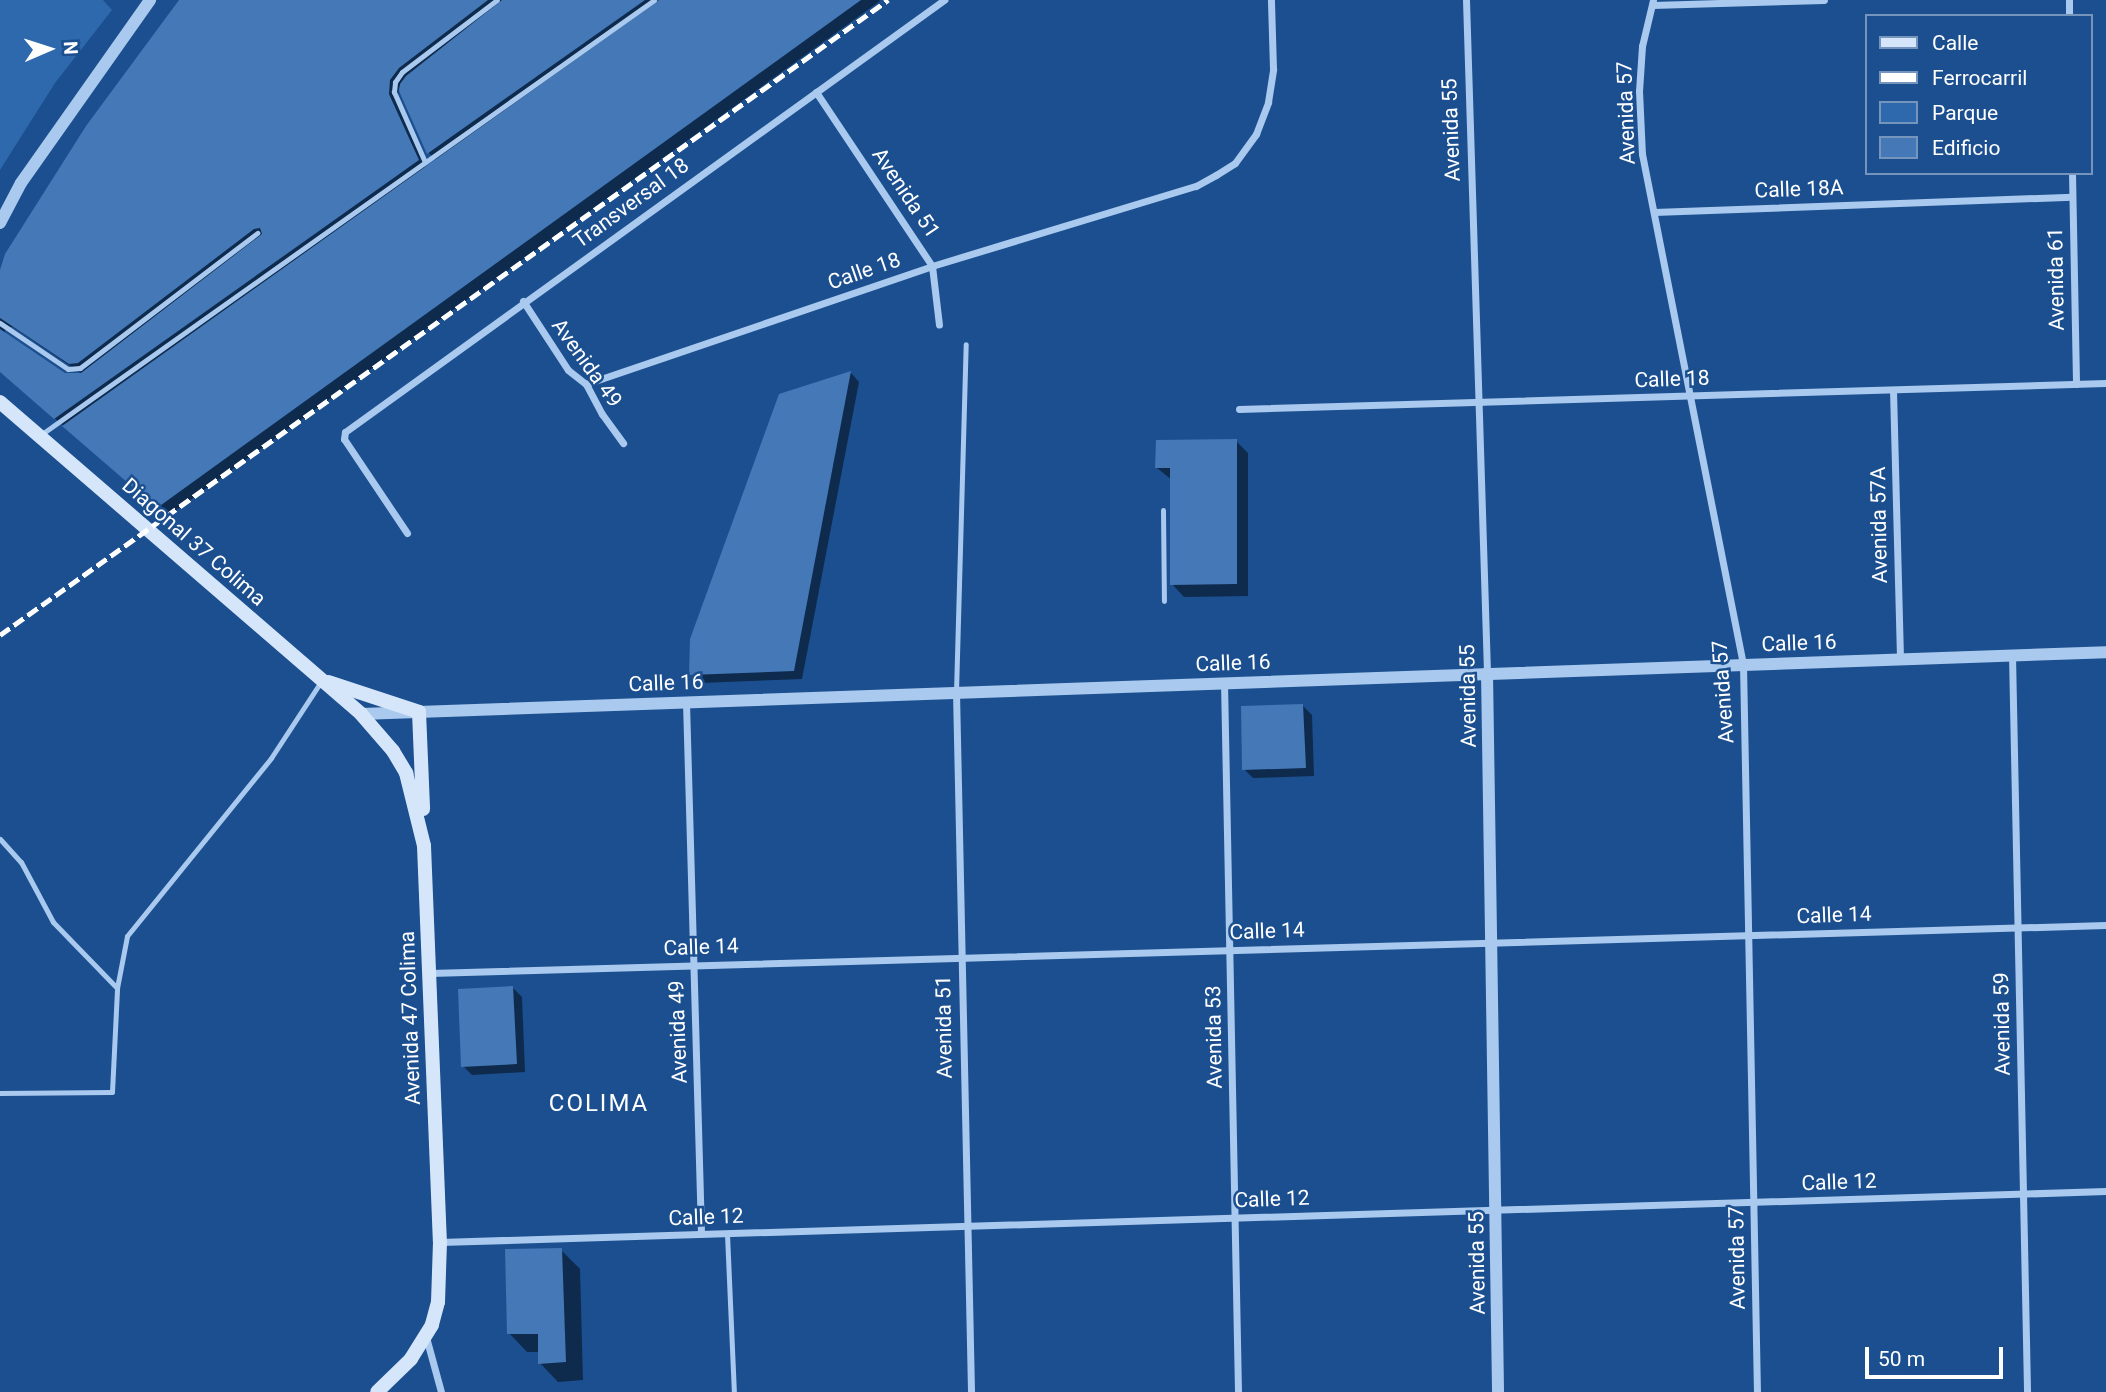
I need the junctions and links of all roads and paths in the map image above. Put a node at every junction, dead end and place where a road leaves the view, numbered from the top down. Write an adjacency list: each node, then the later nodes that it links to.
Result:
1 (150, 0): 14 (street)
2 (497, 0): 10 (lane)
3 (654, 0): 10 (lane)
4 (944, 0): 9 (street, Transversal 18)
5 (1270, 0): 16 (street, Calle 18)
6 (1466, 0): 27 (street, Avenida 55)
7 (1824, 0): 8 (street)
8 (1653, 2): 13 (street, Avenida 57)
9 (816, 92): 16 (street, Avenida 51); 17 (street, Transversal 18)
10 (425, 162): 29 (lane)
11 (2072, 175): 12 (street, Avenida 61)
12 (2072, 197): 13 (street, Calle 18A); 23 (street, Avenida 61)
13 (1654, 212): 25 (street, Avenida 57)
14 (0, 223)
15 (257, 233): 18 (lane)
16 (932, 267): 19 (street, Avenida 51); 22 (street, Calle 18)
17 (523, 301): 22 (street, Avenida 49); 32 (street, Transversal 18)
18 (0, 323)
19 (939, 325)
20 (966, 344): 41 (lane, Avenida 51)
21 (2106, 383): 23 (street, Calle 18)
22 (586, 384): 30 (street, Avenida 49)
23 (2076, 384): 24 (street, Calle 18)
24 (1893, 390): 25 (street, Calle 18); 36 (street, Avenida 57A)
25 (1689, 396): 27 (street, Calle 18); 37 (street, Avenida 57)
26 (0, 402): 29 (main road, Diagonal 37 Colima)
27 (1478, 402): 28 (street, Calle 18); 38 (street, Avenida 55)
28 (1239, 409)
29 (39, 436): 39 (main road, Diagonal 37 Colima)
30 (623, 443)
31 (1163, 510): 33 (lane)
32 (407, 533)
33 (1164, 601)
34 (2106, 652): 35 (street, Calle 16)
35 (2012, 655): 36 (street, Calle 16); 48 (street, Avenida 59)
36 (1900, 659): 37 (street, Calle 16)
37 (1743, 664): 38 (street, Calle 16); 49 (street, Avenida 57)
38 (1487, 673): 40 (street, Calle 16); 50 (street, Avenida 55)
39 (322, 680): 43 (main road); 44 (main road, Diagonal 37 Colima); 55 (lane)
40 (1224, 682): 41 (street, Calle 16); 51 (street, Avenida 53)
41 (956, 692): 42 (street, Calle 16); 52 (street, Avenida 51)
42 (686, 702): 43 (street, Calle 16); 53 (street, Avenida 49)
43 (419, 712): 44 (street, Calle 16); 46 (main road)
44 (361, 714): 46 (main road, Avenida 47 Colima)
45 (0, 839): 55 (lane)
46 (424, 846): 54 (main road, Avenida 47 Colima)
47 (2106, 925): 48 (street, Calle 14)
48 (2017, 927): 49 (street, Calle 14); 58 (street, Avenida 59)
49 (1748, 935): 50 (street, Calle 14); 59 (street, Avenida 57)
50 (1491, 942): 51 (street, Calle 14); 60 (street, Avenida 55)
51 (1230, 950): 52 (street, Calle 14); 61 (street, Avenida 53)
52 (962, 957): 53 (street, Calle 14); 62 (street, Avenida 51)
53 (694, 965): 54 (street, Calle 14); 63 (street, Avenida 49)
54 (430, 973): 65 (main road, Avenida 47 Colima)
55 (117, 988): 56 (lane)
56 (0, 1093)
57 (2106, 1191): 58 (street, Calle 12)
58 (2023, 1194): 59 (street, Calle 12); 74 (street, Avenida 59)
59 (1753, 1202): 60 (street, Calle 12); 73 (street, Avenida 57)
60 (1496, 1210): 61 (street, Calle 12); 72 (street, Avenida 55)
61 (1235, 1218): 62 (street, Calle 12); 71 (street, Avenida 53)
62 (967, 1226): 64 (street, Calle 12); 70 (street, Avenida 51)
63 (701, 1234): 64 (street, Calle 12); 65 (street, Calle 12)
64 (727, 1234): 69 (lane)
65 (440, 1242): 66 (main road, Avenida 47 Colima)
66 (425, 1337): 67 (main road, Avenida 47 Colima); 68 (street)
67 (377, 1392)
68 (441, 1392)
69 (734, 1392)
70 (971, 1392)
71 (1238, 1392)
72 (1498, 1392)
73 (1757, 1392)
74 (2027, 1392)

